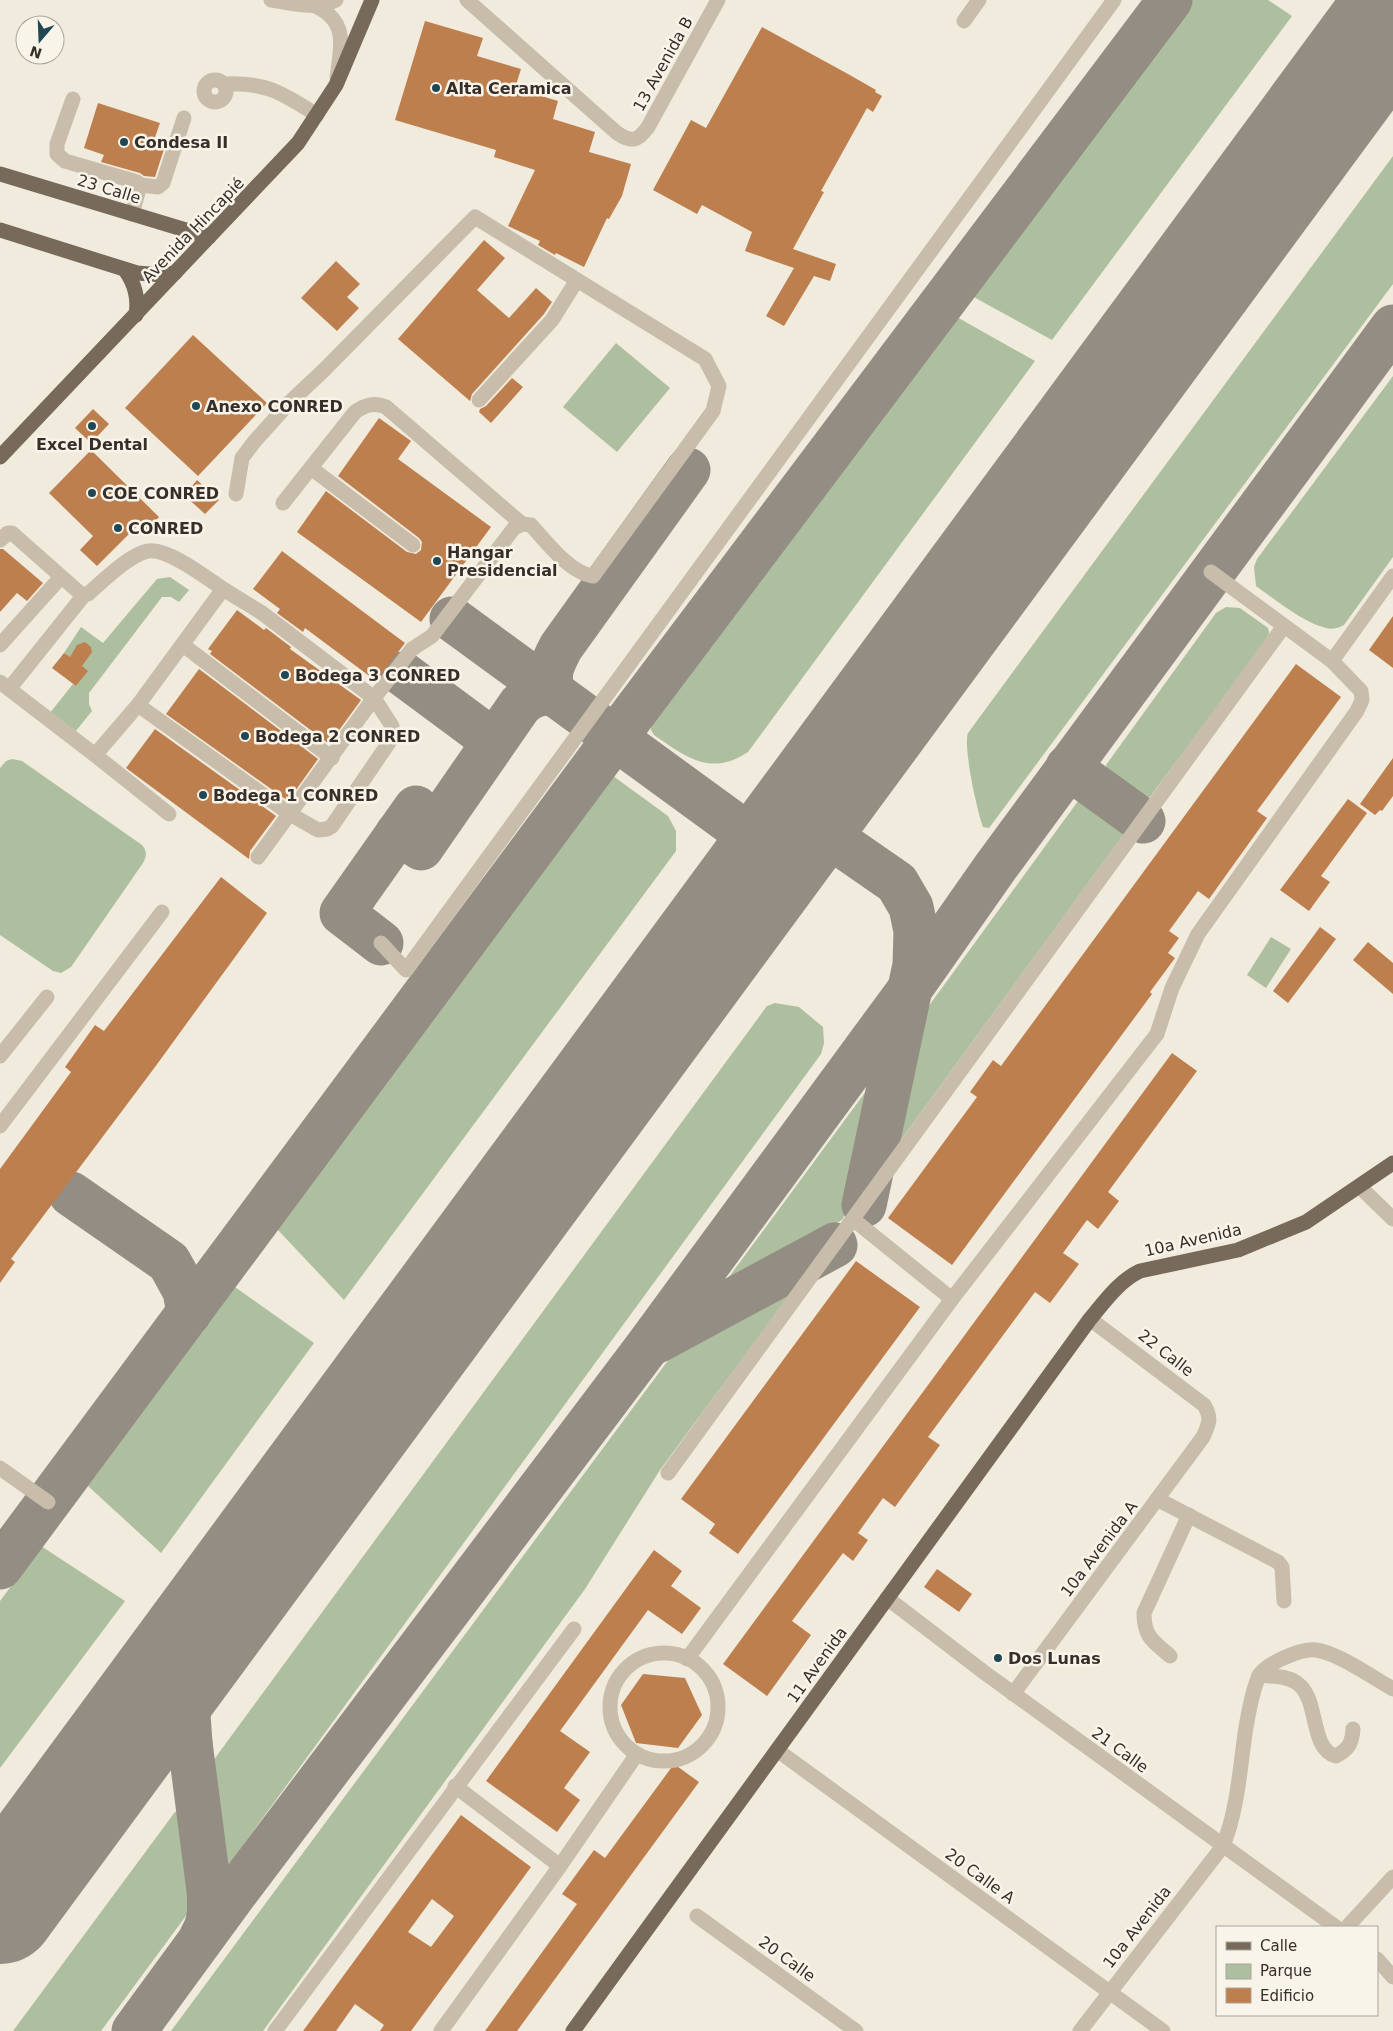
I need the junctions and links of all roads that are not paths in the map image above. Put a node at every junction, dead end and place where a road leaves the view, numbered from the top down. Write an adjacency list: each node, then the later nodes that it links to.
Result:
1 (271, 0): 8 (street)
2 (336, 0): 9 (street)
3 (372, 0): 12 (main road, Avenida Hincapié)
4 (467, 0): 5 (street, 13 Avenida B)
5 (718, 0)
6 (979, 0): 10 (street)
7 (1114, 0): 51 (street)
8 (293, 2): 9 (street)
9 (315, 6): 12 (street)
10 (964, 21)
11 (224, 84): 14 (street)
12 (336, 85): 14 (main road, Avenida Hincapié)
13 (73, 99): 17 (street)
14 (317, 115): 20 (main road, Avenida Hincapié)
15 (184, 118): 17 (street)
16 (0, 174): 18 (main road, 23 Calle)
17 (140, 185): 18 (street)
18 (132, 214): 20 (main road, 23 Calle)
19 (0, 230): 21 (main road)
20 (209, 237): 22 (main road, Avenida Hincapié)
21 (125, 270): 22 (main road); 24 (main road)
22 (175, 273): 24 (main road, Avenida Hincapié)
23 (577, 280): 25 (street); 28 (street); 30 (street)
24 (136, 315): 26 (main road, Avenida Hincapié)
25 (479, 400)
26 (0, 456)
27 (311, 468): 29 (street); 30 (street); 32 (street)
28 (236, 494)
29 (283, 503)
30 (522, 524): 43 (street)
31 (0, 539): 35 (street)
32 (413, 545)
33 (1211, 572): 38 (street)
34 (1393, 576): 41 (street)
35 (61, 577): 37 (street); 39 (street)
36 (223, 588): 37 (street); 40 (street); 43 (street)
37 (84, 594): 42 (street)
38 (1284, 626): 41 (street); 58 (street)
39 (0, 645)
40 (183, 645): 44 (street); 46 (street)
41 (1332, 661): 59 (street)
42 (4, 686): 45 (street)
43 (374, 698): 46 (street); 48 (street)
44 (138, 705): 45 (street); 48 (street)
45 (95, 755): 47 (street)
46 (332, 758): 48 (street)
47 (169, 814)
48 (290, 814): 49 (street)
49 (258, 857)
50 (162, 912): 54 (street)
51 (381, 943)
52 (47, 997): 53 (street)
53 (0, 1056)
54 (0, 1126)
55 (1393, 1163): 56 (main road, 10a Avenida)
56 (1359, 1186): 57 (street); 60 (main road, 10a Avenida)
57 (1393, 1219)
58 (854, 1220): 59 (street); 63 (street)
59 (952, 1299): 71 (street)
60 (1090, 1319): 61 (street, 22 Calle); 67 (main road, 11 Avenida)
61 (1210, 1422): 64 (street, 10a Avenida A)
62 (0, 1468): 65 (street)
63 (668, 1473)
64 (1157, 1499): 66 (street); 74 (street, 10a Avenida A)
65 (48, 1502)
66 (1189, 1516): 68 (street); 70 (street)
67 (887, 1598): 74 (street, 21 Calle); 76 (main road, 11 Avenida)
68 (1284, 1601)
69 (574, 1629): 78 (street)
70 (1170, 1656)
71 (687, 1659): 77 (street); 77 (street)
72 (1259, 1676): 73 (street); 75 (street); 79 (street, 10a Avenida)
73 (1393, 1689)
74 (1013, 1694): 79 (street, 21 Calle)
75 (1353, 1729)
76 (777, 1750): 87 (street, 20 Calle A); 90 (main road, 11 Avenida)
77 (637, 1754): 80 (street)
78 (456, 1786): 80 (street); 88 (street)
79 (1222, 1846): 83 (street, 21 Calle); 87 (street, 10a Avenida)
80 (560, 1866): 89 (street)
81 (1391, 1883): 84 (street)
82 (697, 1916): 91 (street, 20 Calle)
83 (1335, 1926)
84 (1348, 1926)
85 (1378, 1960): 86 (street)
86 (1393, 1977)
87 (1108, 1992): 92 (street, 10a Avenida); 93 (street, 20 Calle A)
88 (275, 2031)
89 (441, 2031)
90 (573, 2031)
91 (856, 2031)
92 (1080, 2031)
93 (1164, 2031)

